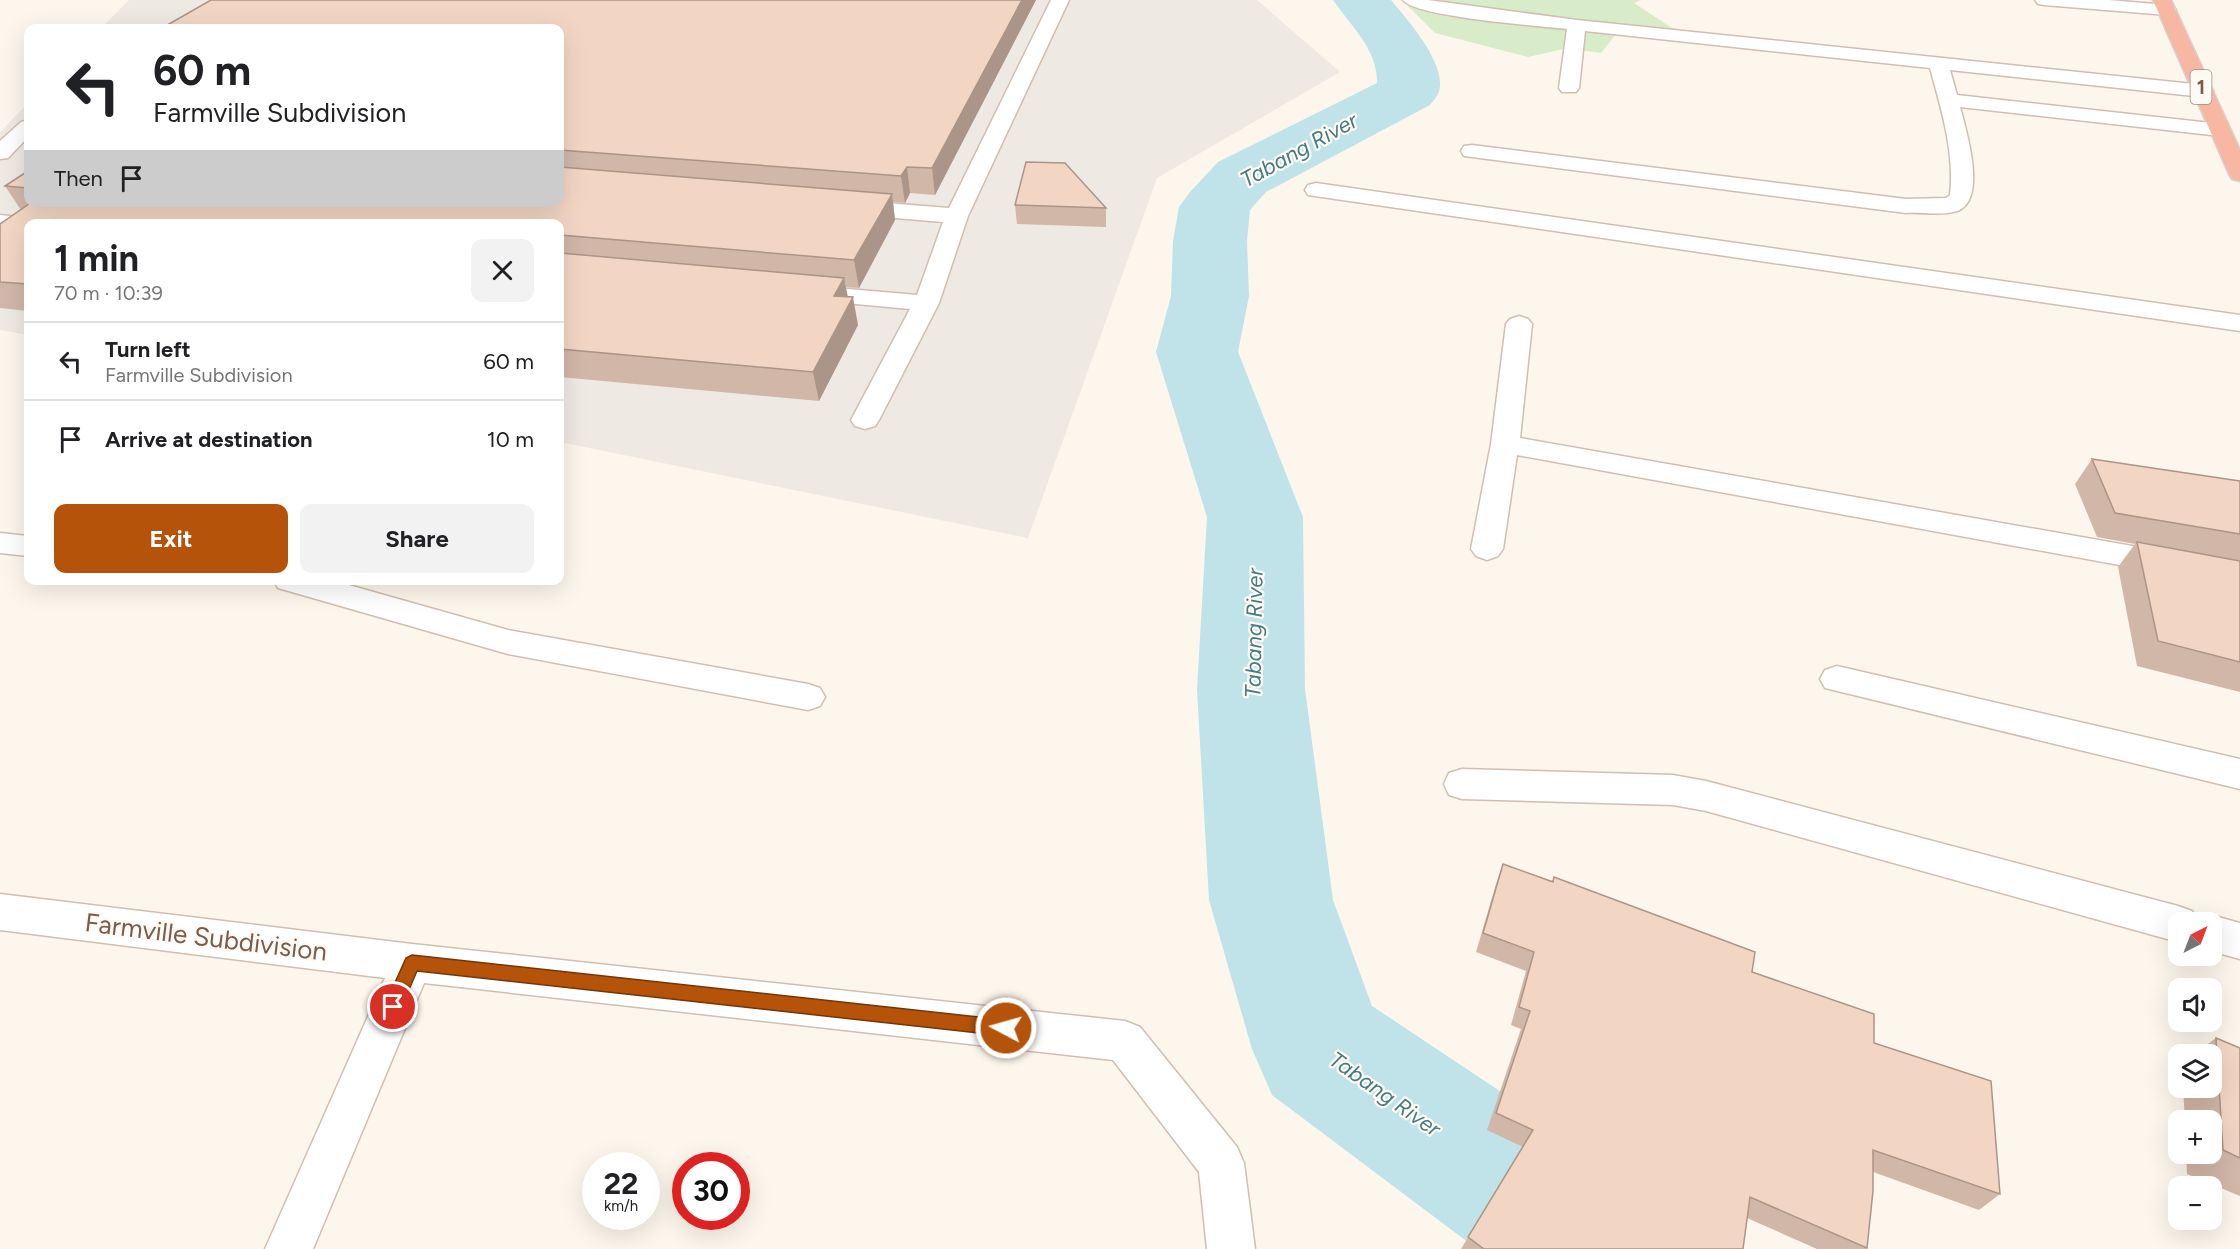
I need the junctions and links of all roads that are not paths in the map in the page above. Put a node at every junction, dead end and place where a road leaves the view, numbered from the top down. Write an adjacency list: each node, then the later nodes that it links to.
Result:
1 (1060, 0): 18 (street)
2 (1413, 0): 5 (street)
3 (2044, 0): 4 (street)
4 (2164, 5): 8 (highway, 1)
5 (1577, 26): 6 (street); 7 (street)
6 (1938, 62): 8 (street); 9 (street)
7 (1569, 88)
8 (2203, 91): 11 (highway, 1)
9 (1949, 100): 11 (street); 13 (street)
10 (24, 130): 14 (street)
11 (2220, 130): 15 (highway, 1)
12 (24, 150): 14 (street)
13 (1472, 151)
14 (0, 153)
15 (2240, 174)
16 (1316, 190): 23 (street)
17 (829, 205): 18 (street)
18 (957, 216): 22 (street)
19 (0, 222): 20 (street)
20 (24, 224)
21 (784, 290): 22 (street)
22 (926, 303): 25 (street)
23 (2240, 323)
24 (1519, 324): 26 (street)
25 (865, 420)
26 (1504, 444): 29 (street); 30 (street)
27 (0, 543): 28 (street)
28 (24, 546)
29 (1487, 549)
30 (2240, 576)
31 (307, 585): 33 (street)
32 (1837, 679): 34 (street)
33 (808, 697)
34 (2240, 774)
35 (1462, 784): 37 (street)
36 (0, 912): 40 (street, Farmville Subdivision)
37 (2168, 921)
38 (2222, 936): 39 (street)
39 (2240, 941)
40 (412, 963): 41 (street); 42 (street, Farmville Subdivision)
41 (289, 1249)
42 (1231, 1249)

